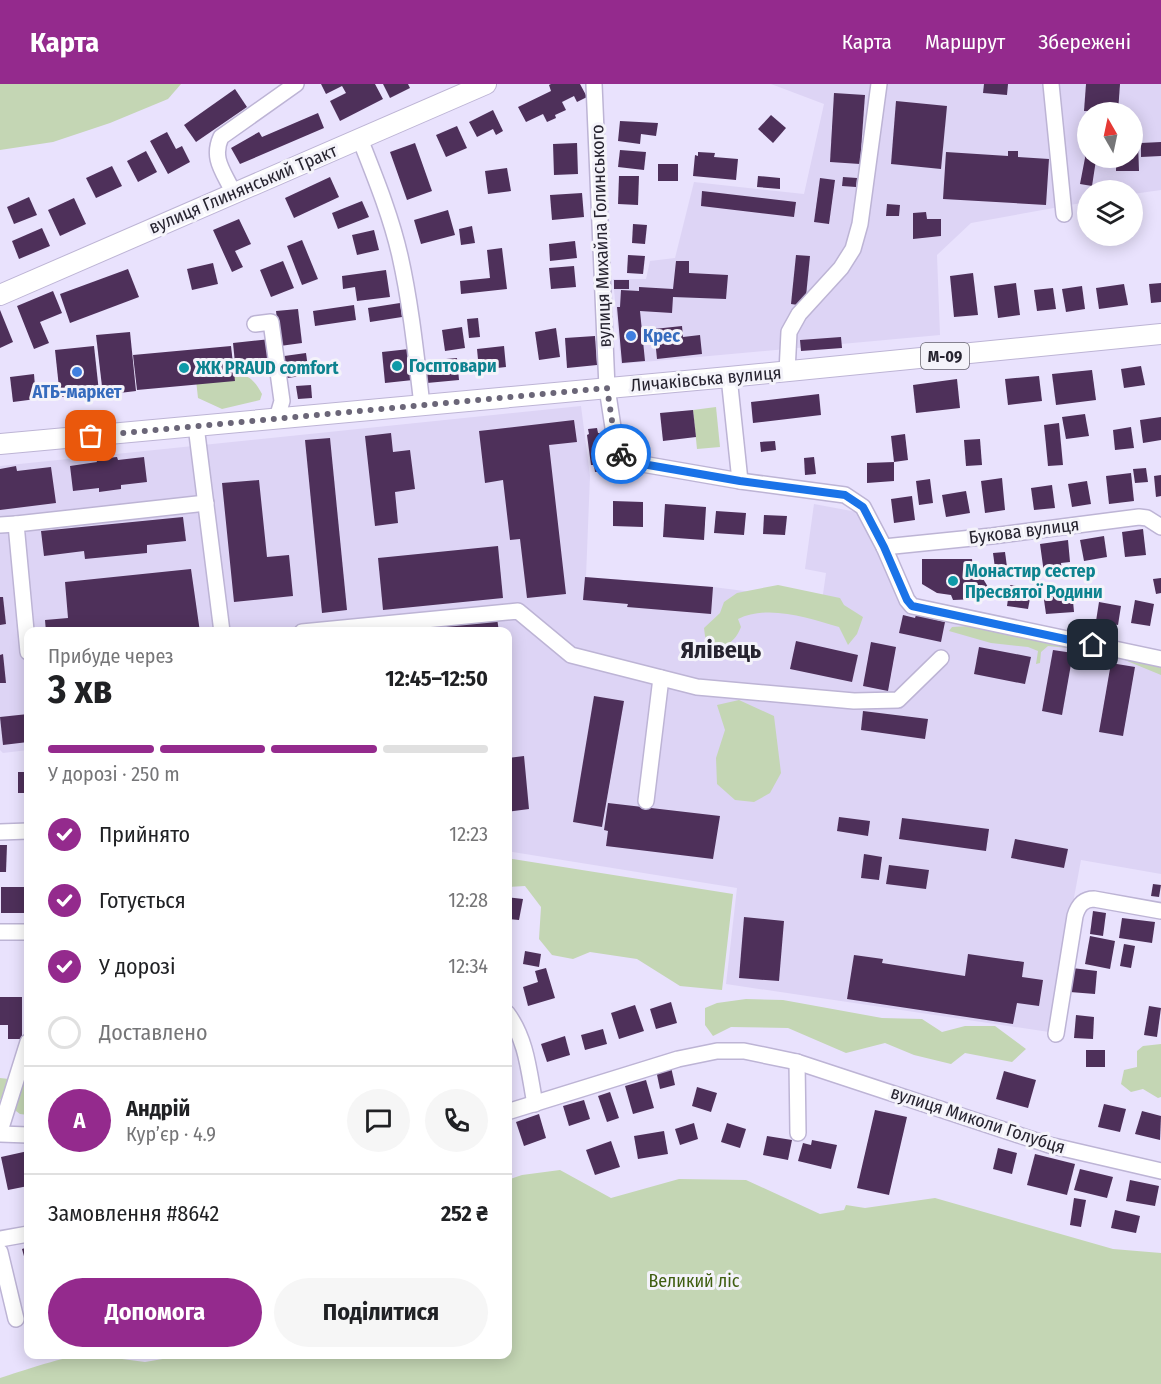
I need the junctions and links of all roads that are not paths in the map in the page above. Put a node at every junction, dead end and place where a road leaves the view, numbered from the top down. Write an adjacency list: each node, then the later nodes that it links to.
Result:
1 (296, 84): 7 (street)
2 (486, 84): 6 (main road, вулиця Глинянський Тракт)
3 (594, 84): 14 (street, вулиця Михайла Голинського)
4 (879, 84): 12 (street)
5 (1050, 84): 8 (street)
6 (360, 139): 7 (main road, вулиця Глинянський Тракт); 15 (street)
7 (233, 192): 9 (main road, вулиця Глинянський Тракт)
8 (1064, 214)
9 (0, 295)
10 (255, 324): 16 (street)
11 (1161, 334): 12 (main road, Личаківська вулиця / М-09)
12 (787, 372): 13 (main road, Личаківська вулиця / М-09)
13 (729, 377): 14 (main road, Личаківська вулиця / М-09); 19 (street)
14 (607, 388): 15 (main road, Личаківська вулиця / М-09); 19 (street, вулиця Михайла Голинського)
15 (422, 405): 16 (main road, Личаківська вулиця / М-09)
16 (277, 418): 17 (main road, Личаківська вулиця / М-09)
17 (196, 426): 18 (main road, Личаківська вулиця / М-09); 20 (street)
18 (0, 444)
19 (740, 481): 23 (street)
20 (206, 503): 21 (street); 25 (street)
21 (8, 524): 24 (street)
22 (1161, 527): 23 (street, Букова вулиця)
23 (884, 547): 28 (street)
24 (24, 627)
25 (221, 627)
26 (354, 627): 29 (street)
27 (941, 658): 29 (street)
28 (1161, 659)
29 (661, 678): 30 (street)
30 (646, 801)
31 (24, 831): 32 (street)
32 (0, 832)
33 (1161, 912): 37 (street)
34 (0, 932): 35 (street)
35 (24, 932)
36 (512, 1021): 40 (street)
37 (1056, 1034)
38 (24, 1055): 42 (street)
39 (797, 1062): 40 (street, вулиця Миколи Голубця); 43 (street); 45 (street, вулиця Миколи Голубця)
40 (535, 1104): 41 (street, вулиця Миколи Голубця)
41 (512, 1111)
42 (0, 1132): 44 (street)
43 (798, 1133)
44 (24, 1135)
45 (1161, 1171)
46 (24, 1235): 47 (street)
47 (0, 1239)
48 (0, 1252): 49 (street)
49 (16, 1319)

